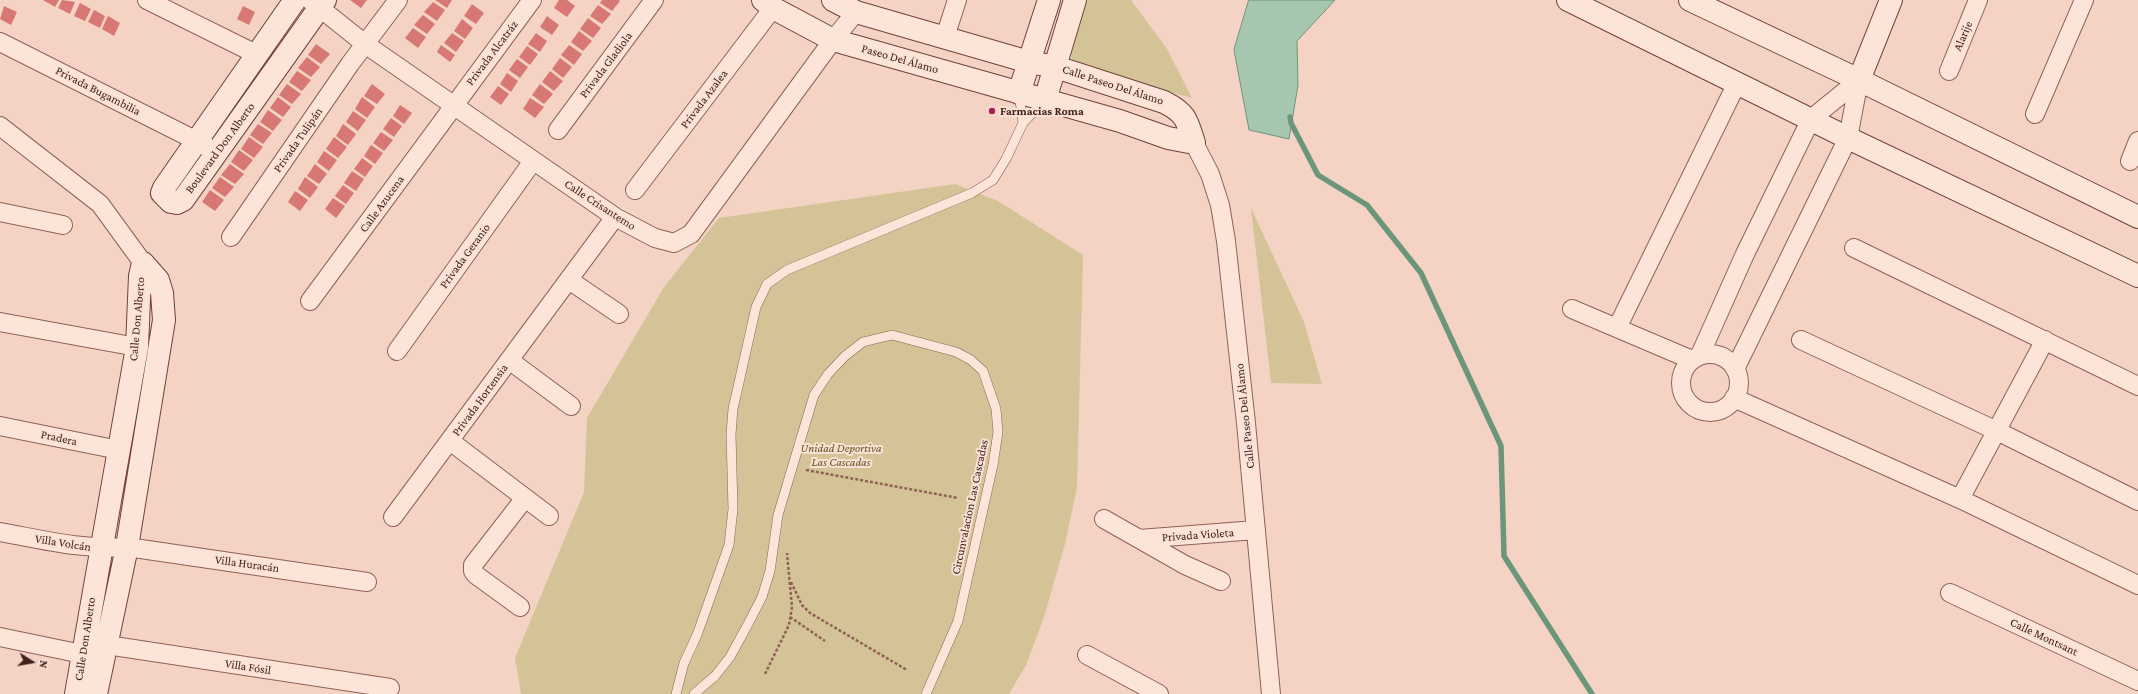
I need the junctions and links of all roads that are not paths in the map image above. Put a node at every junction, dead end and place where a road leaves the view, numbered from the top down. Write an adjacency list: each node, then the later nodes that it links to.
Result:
1 (147, 0): 22 (street)
2 (295, 0): 22 (street, Boulevard Don Alberto)
3 (398, 0): 21 (street, Privada Tulipán)
4 (532, 0): 30 (street, Privada Alcatráz)
5 (654, 0): 35 (street, Privada Gladiola)
6 (833, 0): 17 (street)
7 (957, 0): 18 (street)
8 (1049, 0): 23 (street)
9 (1075, 0): 24 (street)
10 (1568, 0): 27 (street)
11 (1690, 0): 26 (street)
12 (1891, 0): 26 (street)
13 (1978, 0): 25 (street, Alarije)
14 (2084, 0): 31 (street)
15 (319, 3): 21 (street, Calle Crisantemo); 40 (street, Boulevard Don Alberto)
16 (768, 4): 19 (street, Paseo Del Álamo); 43 (street, Privada Azalea)
17 (856, 12): 18 (street); 19 (street, Calle Crisantemo)
18 (945, 37): 23 (street)
19 (833, 40): 28 (street, Paseo Del Álamo); 45 (street, Calle Crisantemo)
20 (0, 42): 37 (street, Privada Bugambilia)
21 (365, 44): 30 (street, Calle Crisantemo); 48 (street, Privada Tulipán)
22 (256, 54): 37 (street, Boulevard Don Alberto)
23 (1029, 62): 24 (street); 28 (street)
24 (1056, 66): 29 (street); 39 (street, Calle Paseo Del Álamo)
25 (1949, 71)
26 (1859, 80): 32 (street); 36 (street); 46 (street)
27 (1737, 83): 32 (street); 57 (street)
28 (1018, 93): 29 (street, Paseo Del Álamo); 33 (lane)
29 (1046, 100): 33 (lane); 39 (street)
30 (453, 106): 41 (street, Calle Crisantemo); 53 (street, Calle Azucena)
31 (2035, 114)
32 (1810, 119): 36 (street); 62 (street)
33 (1023, 123): 96 (lane)
34 (0, 126): 50 (street)
35 (558, 130)
36 (1848, 138): 51 (street); 64 (street)
37 (197, 140): 40 (street, Privada Bugambilia); 40 (street, Boulevard Don Alberto)
38 (2138, 141): 42 (street)
39 (1194, 143): 78 (street, Calle Paseo Del Álamo)
40 (217, 153)
41 (533, 161): 45 (street, Calle Crisantemo); 61 (street, Privada Geranio)
42 (2130, 161)
43 (635, 190)
44 (0, 212): 47 (street)
45 (615, 217): 52 (street, Privada Hortensia)
46 (2138, 217)
47 (63, 225)
48 (232, 237)
49 (1854, 248): 59 (street)
50 (143, 263): 60 (street, Calle Don Alberto); 81 (street, Calle Don Alberto)
51 (2138, 276)
52 (569, 280): 55 (street); 63 (street, Privada Hortensia)
53 (310, 301)
54 (1572, 309): 57 (street)
55 (619, 314)
56 (0, 322): 60 (street)
57 (1617, 328): 62 (street)
58 (1801, 340): 69 (street)
59 (2045, 340): 65 (street); 69 (street)
60 (137, 347): 71 (street, Calle Don Alberto)
61 (397, 351)
62 (1696, 358): 64 (street); 66 (street)
63 (509, 360): 67 (street, Privada Hortensia); 70 (street, Privada Hortensia)
64 (1735, 369): 66 (street)
65 (2138, 386)
66 (1734, 398): 73 (street)
67 (571, 406)
68 (0, 426): 71 (street, Pradera)
69 (1997, 431): 73 (street); 74 (street)
70 (450, 441): 72 (street, Privada Hortensia); 76 (street, Privada Hortensia)
71 (119, 450): 82 (street, Calle Don Alberto)
72 (525, 498): 75 (street, Privada Hortensia); 87 (street)
73 (1960, 499): 85 (street)
74 (2138, 501)
75 (549, 516)
76 (394, 517)
77 (1104, 519): 80 (street, Privada Violeta)
78 (1256, 530): 80 (street, Privada Violeta); 100 (street, Calle Paseo Del Álamo)
79 (0, 532): 82 (street, Villa Volcán)
80 (1139, 539): 83 (street, Privada Violeta)
81 (128, 547): 82 (street, Villa Volcán); 84 (street, Villa Huracán); 89 (street, Calle Don Alberto)
82 (100, 549): 90 (street, Calle Don Alberto)
83 (1221, 581)
84 (367, 582)
85 (2138, 585)
86 (1950, 593): 92 (street, Calle Montsant)
87 (520, 607)
88 (0, 638): 90 (street)
89 (107, 645): 93 (street, Villa Fósil); 95 (street, Calle Don Alberto)
90 (82, 654): 94 (street, Calle Don Alberto)
91 (1087, 655): 99 (street)
92 (2138, 681)
93 (390, 688)
94 (76, 694)
95 (96, 694)
96 (676, 694)
97 (694, 694): 98 (lane, Circunvalacion Las Cascadas)
98 (926, 694)
99 (1159, 694)
100 (1271, 694)

